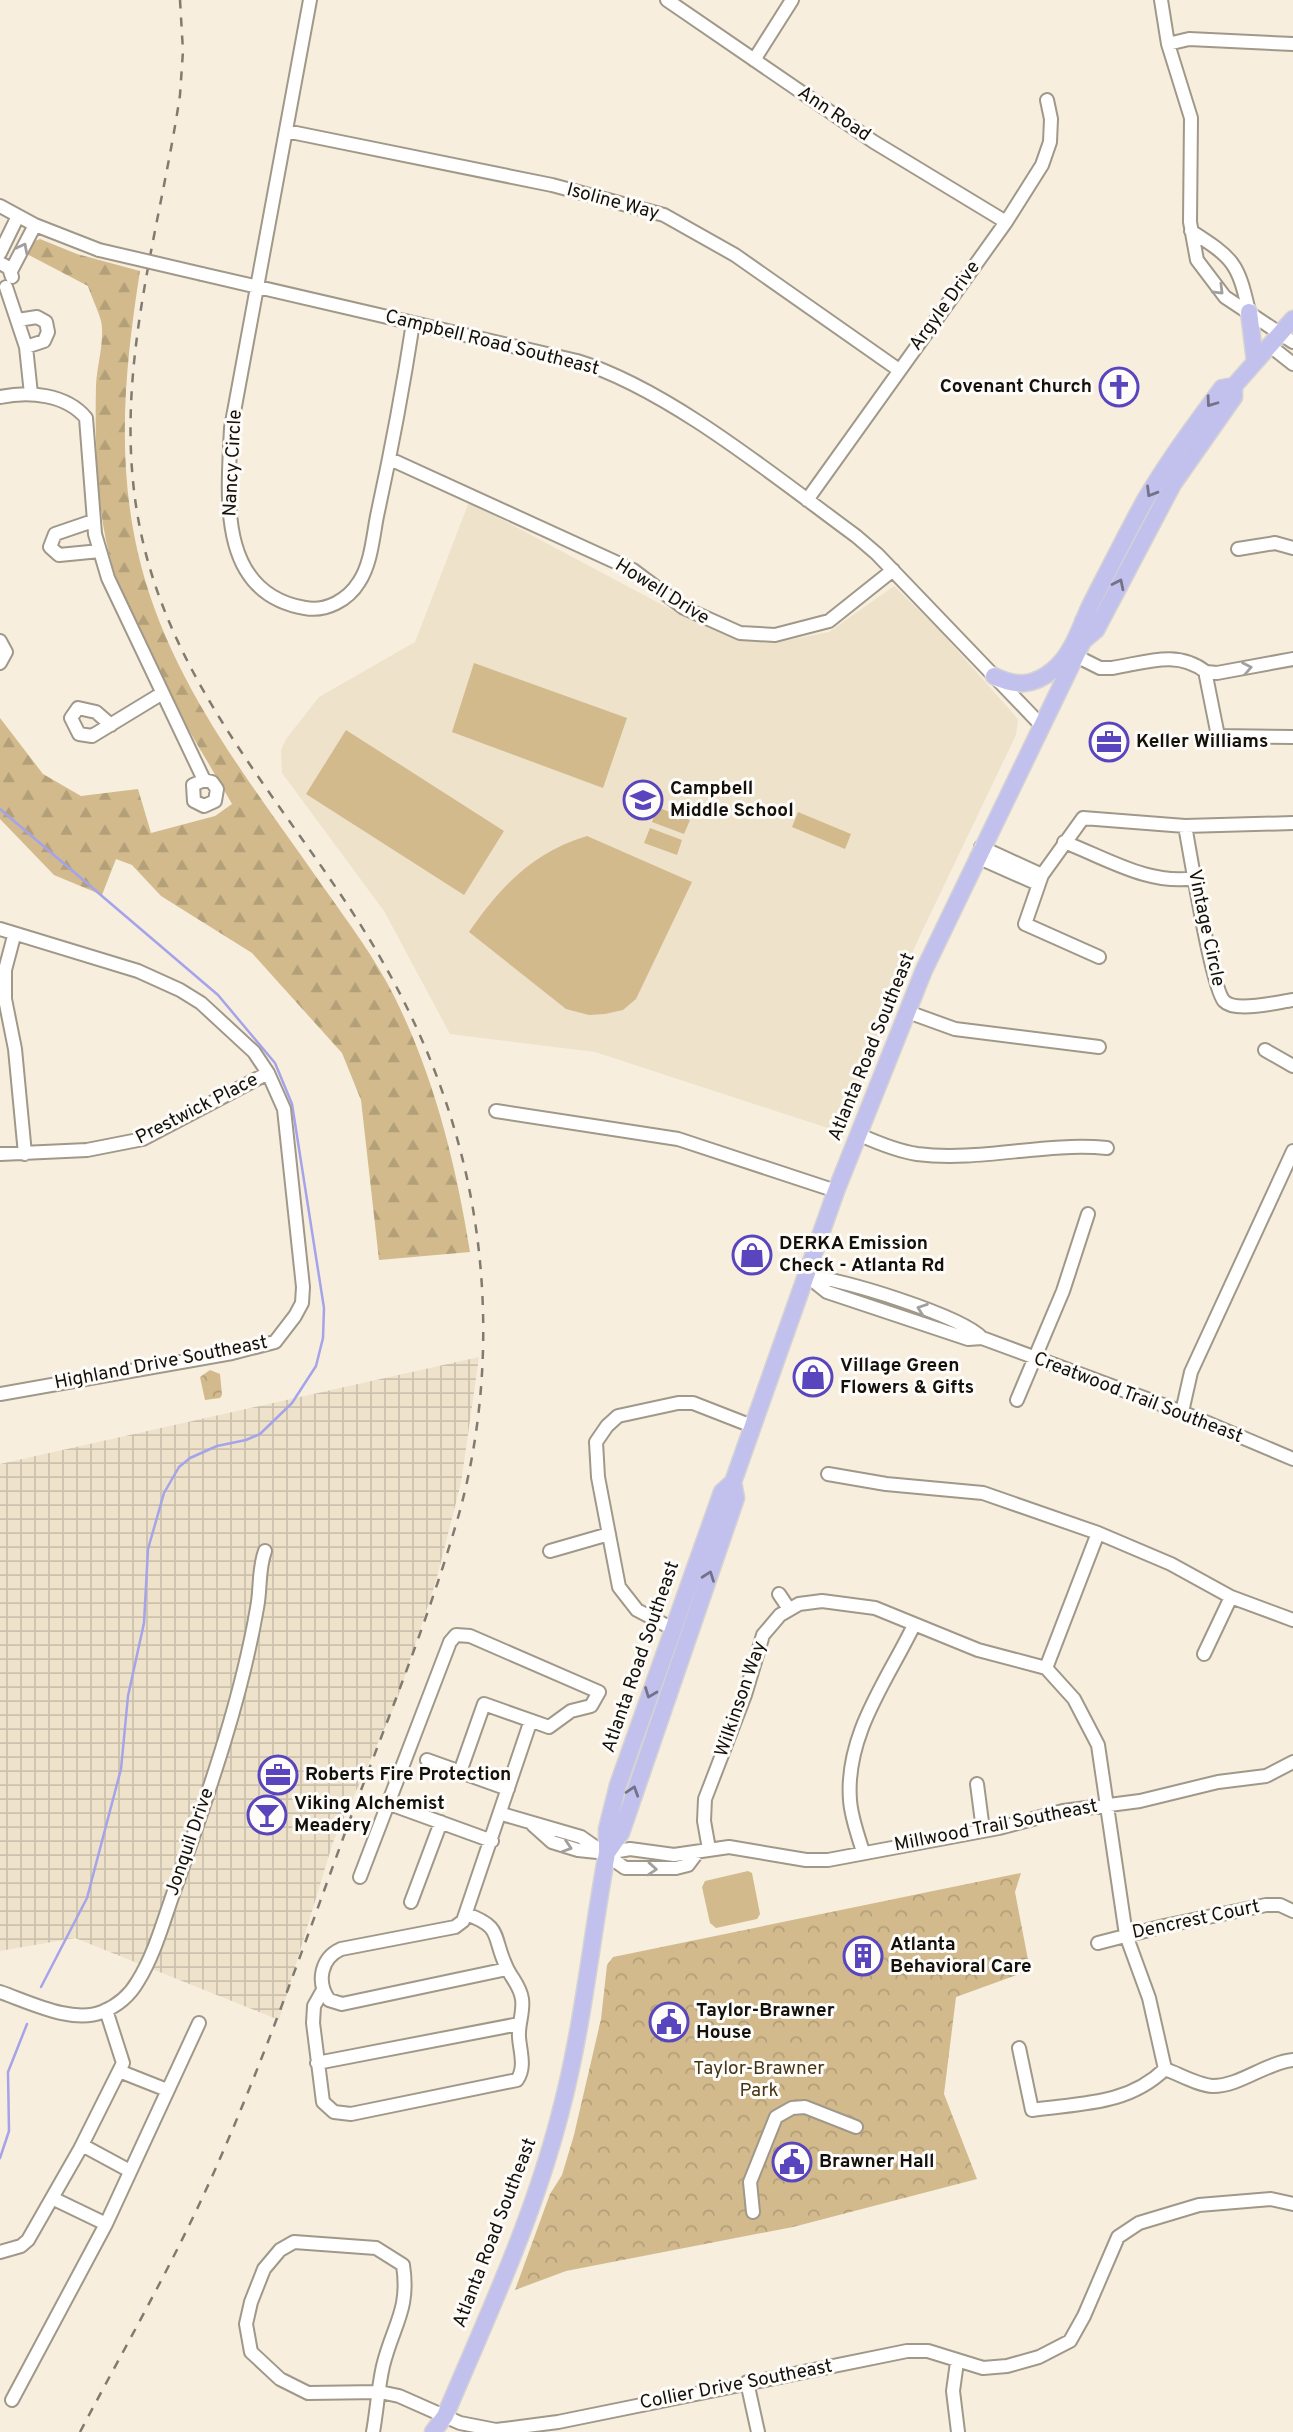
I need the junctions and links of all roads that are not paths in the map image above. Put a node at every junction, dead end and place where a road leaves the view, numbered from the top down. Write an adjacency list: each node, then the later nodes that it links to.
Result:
1 (310, 0): 9 (street, Nancy Circle)
2 (667, 0): 7 (street, Ann Road)
3 (792, 0): 7 (street)
4 (1161, 0): 5 (street)
5 (1168, 44): 6 (street); 14 (street)
6 (1293, 44)
7 (754, 60): 12 (street, Ann Road)
8 (1047, 100): 12 (street, Argyle Drive)
9 (286, 131): 19 (street, Nancy Circle); 29 (street, Isoline Way)
10 (0, 206): 11 (street, Campbell Road Southeast)
11 (18, 216): 13 (street, Campbell Road Southeast); 15 (street)
12 (1006, 222): 29 (street, Argyle Drive)
13 (35, 225): 17 (street, one-way to 13); 19 (street, Campbell Road Southeast, bridge)
14 (1191, 231): 20 (street, one-way to 20); 20 (street)
15 (0, 253)
16 (0, 263): 17 (street)
17 (11, 271): 18 (street)
18 (3, 288): 22 (street)
19 (257, 288): 23 (street, Campbell Road Southeast); 33 (street, Nancy Circle)
20 (1249, 312): 24 (street); 27 (main road)
21 (1293, 319): 24 (main road, Atlanta Road Southeast)
22 (18, 320): 26 (street); 26 (street)
23 (413, 323): 33 (street, Nancy Circle); 34 (street, Campbell Road Southeast)
24 (1287, 337): 25 (main road, Atlanta Road Southeast)
25 (1269, 345): 27 (main road, Atlanta Road Southeast); 28 (street)
26 (26, 347): 31 (street)
27 (1255, 361): 30 (main road, Atlanta Road Southeast)
28 (1293, 364)
29 (899, 370): 34 (street, Argyle Drive)
30 (1234, 386): 40 (main road, Atlanta Road Southeast, one-way to 40); 42 (main road, Atlanta Road Southeast, one-way to 30)
31 (31, 394): 32 (street); 35 (street)
32 (0, 397)
33 (390, 459): 39 (street, Howell Drive)
34 (807, 500): 39 (street, Campbell Road Southeast)
35 (93, 522): 38 (street); 38 (street)
36 (1293, 548): 37 (street)
37 (1238, 549)
38 (100, 551): 48 (street)
39 (893, 570): 47 (street, Campbell Road Southeast)
40 (1083, 621): 42 (main road, Atlanta Road Southeast); 47 (main road)
41 (0, 641): 45 (street)
42 (1083, 641): 43 (main road, Atlanta Road Southeast)
43 (1076, 656): 46 (street); 49 (main road, Atlanta Road Southeast)
44 (1293, 659): 46 (street, one-way to 44)
45 (0, 663)
46 (1206, 672): 51 (street)
47 (995, 676): 49 (street, Campbell Road Southeast)
48 (161, 694): 50 (street); 52 (street)
49 (1041, 724): 56 (main road, Atlanta Road Southeast)
50 (110, 725)
51 (1293, 737)
52 (204, 780)
53 (1293, 823): 54 (street)
54 (1185, 826): 55 (street); 57 (street, Vintage Circle)
55 (1065, 842): 57 (street); 58 (street)
56 (979, 852): 58 (street); 63 (main road, Atlanta Road Southeast)
57 (1195, 878): 62 (street, Vintage Circle)
58 (1040, 879): 61 (street)
59 (0, 929): 60 (street, Highland Drive Southeast)
60 (14, 936): 67 (street, Highland Drive Southeast); 73 (street)
61 (1099, 957)
62 (1293, 1000)
63 (908, 1013): 64 (street); 69 (main road, Atlanta Road Southeast)
64 (1099, 1047)
65 (1265, 1050): 66 (street)
66 (1293, 1066)
67 (268, 1073): 73 (street, Prestwick Place); 78 (street, Highland Drive Southeast)
68 (496, 1111): 74 (street)
69 (860, 1135): 70 (street); 74 (main road, Atlanta Road Southeast)
70 (1107, 1148)
71 (1293, 1151): 80 (street)
72 (0, 1154): 73 (street, Prestwick Place)
73 (25, 1154)
74 (836, 1191): 76 (main road, Atlanta Road Southeast)
75 (1088, 1214): 77 (street)
76 (807, 1276): 77 (street, Creatwood Trail Southeast); 81 (main road, Atlanta Road Southeast)
77 (1036, 1358): 79 (street); 80 (street, Creatwood Trail Southeast)
78 (0, 1394)
79 (1017, 1400)
80 (1182, 1412): 82 (street, Creatwood Trail Southeast)
81 (752, 1426): 84 (main road, Atlanta Road Southeast); 86 (street)
82 (1293, 1459)
83 (828, 1474): 85 (street)
84 (733, 1482): 94 (main road, Atlanta Road Southeast); 112 (main road, Atlanta Road Southeast, one-way to 84)
85 (1098, 1533): 90 (street); 96 (street)
86 (609, 1534): 88 (street); 94 (street)
87 (265, 1551): 122 (street, Jonquil Drive)
88 (550, 1551)
89 (779, 1594): 91 (street)
90 (1231, 1597): 92 (street); 95 (street)
91 (789, 1609): 93 (street); 110 (street, Wilkinson Way)
92 (1293, 1620)
93 (914, 1625): 96 (street); 111 (street)
94 (673, 1629): 112 (main road, Atlanta Road Southeast, one-way to 112)
95 (1204, 1654)
96 (1046, 1668): 104 (street)
97 (530, 1723): 100 (street); 102 (street); 103 (street)
98 (427, 1760): 100 (street)
99 (1293, 1762): 104 (street, Millwood Trail Southeast)
100 (460, 1772): 102 (street)
101 (977, 1784): 108 (street)
102 (508, 1789): 105 (street)
103 (390, 1804): 106 (street); 113 (street)
104 (1108, 1805): 108 (street, Millwood Trail Southeast); 117 (street)
105 (502, 1814): 107 (street); 109 (street)
106 (441, 1822): 109 (street); 114 (street)
107 (533, 1825): 112 (street); 112 (street, one-way to 112)
108 (983, 1830): 111 (street, Millwood Trail Southeast)
109 (492, 1841): 116 (street)
110 (703, 1851): 111 (street, Millwood Trail Southeast); 112 (street, Millwood Trail Southeast); 112 (street, one-way to 110)
111 (863, 1852)
112 (607, 1853): 143 (main road, Atlanta Road Southeast)
113 (360, 1877)
114 (411, 1902)
115 (1293, 1911): 117 (street, Dencrest Court)
116 (466, 1913): 119 (street); 120 (street)
117 (1126, 1935): 118 (street, Dencrest Court); 128 (street)
118 (1098, 1943)
119 (507, 1969): 120 (street); 124 (street)
120 (323, 1990): 127 (street)
121 (0, 1992): 122 (street)
122 (106, 2010): 129 (street)
123 (200, 2023): 130 (street)
124 (519, 2024): 127 (street); 127 (street)
125 (1019, 2048): 128 (street)
126 (1293, 2060): 128 (street)
127 (317, 2063)
128 (1165, 2069)
129 (119, 2071): 130 (street); 132 (street)
130 (167, 2090): 133 (street)
131 (856, 2127): 136 (street)
132 (82, 2145): 133 (street); 134 (street)
133 (130, 2171): 137 (street)
134 (52, 2198): 137 (street); 138 (street)
135 (1293, 2204): 139 (street, Collier Drive Southeast)
136 (753, 2213)
137 (106, 2224): 142 (street)
138 (0, 2252)
139 (957, 2362): 140 (street, Collier Drive Southeast); 148 (street)
140 (747, 2382): 144 (street, Collier Drive Southeast); 147 (street)
141 (380, 2392): 141 (street); 143 (street, Collier Drive Southeast); 145 (street)
142 (12, 2400)
143 (444, 2424): 144 (street, Collier Drive Southeast); 146 (main road, Atlanta Road Southeast)
144 (563, 2426)
145 (373, 2432)
146 (433, 2432)
147 (758, 2432)
148 (958, 2432)

